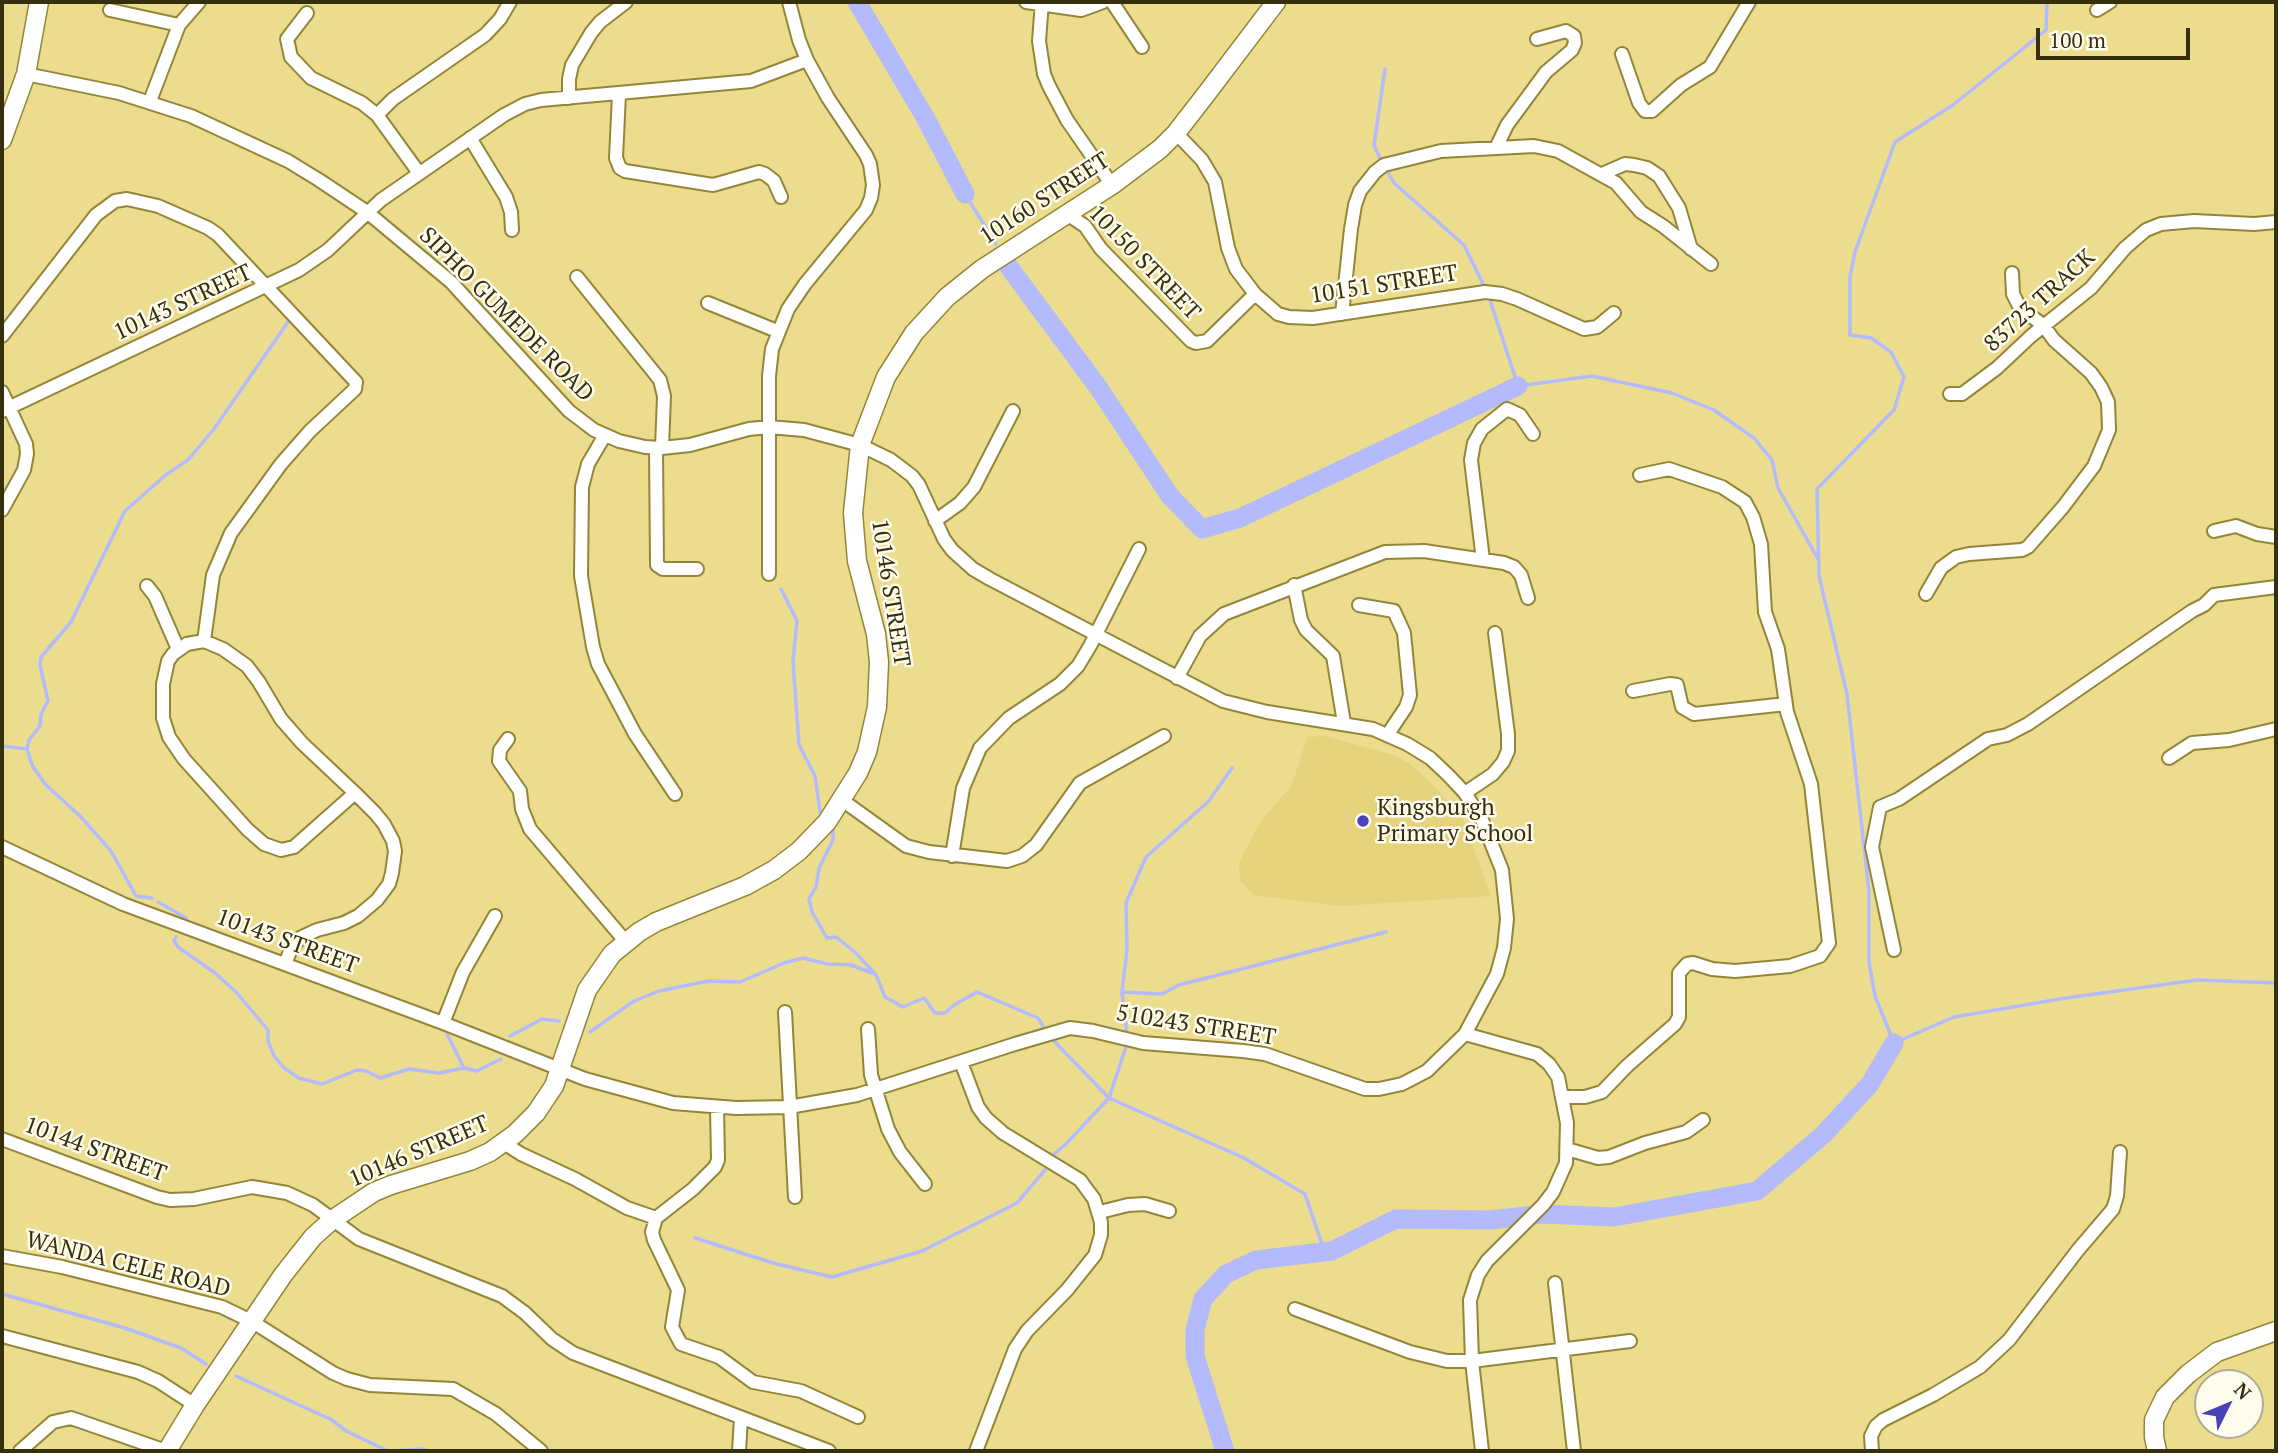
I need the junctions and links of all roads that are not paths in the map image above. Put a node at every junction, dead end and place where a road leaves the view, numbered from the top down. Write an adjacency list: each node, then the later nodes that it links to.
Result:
1 (39, 2): 21 (street)
2 (199, 2): 16 (street)
3 (510, 2): 25 (street)
4 (626, 2): 23 (street)
5 (789, 2): 20 (street)
6 (1026, 2): 12 (street)
7 (1103, 2): 12 (street)
8 (1112, 2): 18 (street)
9 (1276, 2): 26 (street, 10160 STREET)
10 (1749, 2): 19 (street)
11 (2110, 2): 14 (street)
12 (1041, 3): 32 (street)
13 (110, 10): 16 (street)
14 (2097, 10)
15 (307, 13): 25 (street)
16 (179, 25): 24 (street)
17 (1537, 39): 29 (street)
18 (1142, 47)
19 (1622, 54)
20 (807, 60): 22 (street, 10143 STREET); 48 (street)
21 (26, 74): 24 (street, SIPHO GUMEDE ROAD); 28 (street)
22 (619, 94): 23 (street, 10143 STREET); 33 (street)
23 (569, 98): 27 (street, 10143 STREET)
24 (150, 101): 34 (street, SIPHO GUMEDE ROAD)
25 (377, 115): 30 (street)
26 (1176, 132): 32 (street, 10160 STREET); 43 (street, 10151 STREET)
27 (470, 138): 30 (street, 10143 STREET); 37 (street)
28 (2, 140)
29 (1496, 148): 31 (street); 46 (street)
30 (419, 173): 34 (street, 10143 STREET)
31 (1602, 174): 38 (street); 38 (street)
32 (1112, 185): 35 (street, 10160 STREET)
33 (781, 197)
34 (367, 212): 42 (street, 10143 STREET); 56 (street, SIPHO GUMEDE ROAD)
35 (1067, 214): 43 (street, 10150 STREET); 57 (street, 10160 STREET)
36 (2276, 222): 47 (street, 83723 TRACK)
37 (512, 229)
38 (1692, 249): 39 (street)
39 (1711, 264)
40 (2012, 273): 47 (street)
41 (577, 277): 58 (street)
42 (267, 287): 49 (street); 52 (street, 10143 STREET); 76 (street)
43 (1255, 294): 46 (street, 10151 STREET)
44 (708, 303): 48 (street)
45 (1614, 313): 46 (street, 10151 STREET)
46 (1342, 314)
47 (2043, 325): 51 (street, 83723 TRACK); 71 (street)
48 (777, 331): 54 (street)
49 (2, 336)
50 (2, 392): 52 (street)
51 (1950, 394)
52 (6, 409): 60 (street)
53 (1013, 411): 61 (street)
54 (769, 427): 57 (street, SIPHO GUMEDE ROAD); 58 (street, SIPHO GUMEDE ROAD); 67 (street)
55 (1533, 434): 65 (street)
56 (605, 435): 58 (street, SIPHO GUMEDE ROAD); 89 (street)
57 (860, 445): 61 (street, 510243 STREET); 90 (street, 10146 STREET)
58 (659, 448): 66 (street)
59 (1640, 475): 80 (street)
60 (2, 510)
61 (935, 521): 75 (street, 510243 STREET)
62 (2214, 531): 63 (street)
63 (2276, 537)
64 (1139, 549): 75 (street)
65 (1483, 560): 68 (street); 72 (street)
66 (697, 569)
67 (769, 574)
68 (1294, 585): 78 (street); 81 (street)
69 (147, 586): 77 (street)
70 (2276, 587): 95 (street)
71 (1926, 594)
72 (1528, 598)
73 (1359, 605): 83 (street)
74 (1495, 633): 88 (street)
75 (1096, 634): 78 (street, 510243 STREET); 92 (street)
76 (204, 641): 77 (street); 87 (street)
77 (178, 649): 87 (street)
78 (1177, 678): 81 (street, 510243 STREET)
79 (1633, 691): 80 (street)
80 (1786, 704): 104 (street)
81 (1344, 723): 83 (street, 510243 STREET)
82 (2276, 729): 86 (street)
83 (1388, 734): 88 (street, 510243 STREET)
84 (1164, 736): 92 (street)
85 (508, 738): 94 (street)
86 (2169, 758)
87 (355, 793): 96 (street)
88 (1465, 793): 100 (street, 510243 STREET)
89 (675, 794)
90 (842, 800): 92 (street); 94 (street, 10146 STREET)
91 (2, 846): 96 (street, 10143 STREET)
92 (952, 856)
93 (495, 916): 98 (street)
94 (626, 942): 102 (street, 10146 STREET)
95 (1894, 950)
96 (285, 964): 98 (street, 10143 STREET)
97 (785, 1012): 106 (street)
98 (443, 1023): 102 (street, 10143 STREET)
99 (868, 1029): 103 (street)
100 (1465, 1034): 101 (street, 510243 STREET); 104 (street)
101 (961, 1062): 103 (street, 510243 STREET); 115 (street)
102 (561, 1069): 105 (street, 510243 STREET); 109 (street, 10146 STREET)
103 (875, 1090): 106 (street, 510243 STREET); 112 (street)
104 (1562, 1097): 110 (street)
105 (717, 1107): 106 (street, 510243 STREET); 116 (street)
106 (789, 1107): 113 (street)
107 (1703, 1120): 110 (street)
108 (2, 1139): 117 (street, 10144 STREET)
109 (504, 1143): 116 (street); 117 (street, 10146 STREET)
110 (1567, 1149): 126 (street)
111 (2120, 1152): 138 (street)
112 (925, 1184)
113 (795, 1197)
114 (1169, 1211): 115 (street)
115 (1100, 1212): 135 (street)
116 (656, 1218): 128 (street)
117 (332, 1220): 121 (street, 10146 STREET); 129 (street, 10144 STREET)
118 (2, 1256): 121 (street, WANDA CELE ROAD)
119 (1555, 1283): 125 (street)
120 (1295, 1309): 126 (street)
121 (253, 1322): 127 (street, 10146 STREET); 132 (street, WANDA CELE ROAD)
122 (2276, 1331): 139 (street)
123 (2, 1336): 127 (street)
124 (1630, 1341): 125 (street)
125 (1562, 1349): 126 (street); 137 (street)
126 (1472, 1361): 136 (street)
127 (195, 1405): 131 (street, 10146 STREET)
128 (858, 1417)
129 (741, 1418): 133 (street); 134 (street, 10144 STREET)
130 (20, 1451): 131 (street)
131 (166, 1451)
132 (541, 1451)
133 (739, 1451)
134 (830, 1451)
135 (976, 1451)
136 (1482, 1451)
137 (1574, 1451)
138 (1872, 1451)
139 (2157, 1451)

